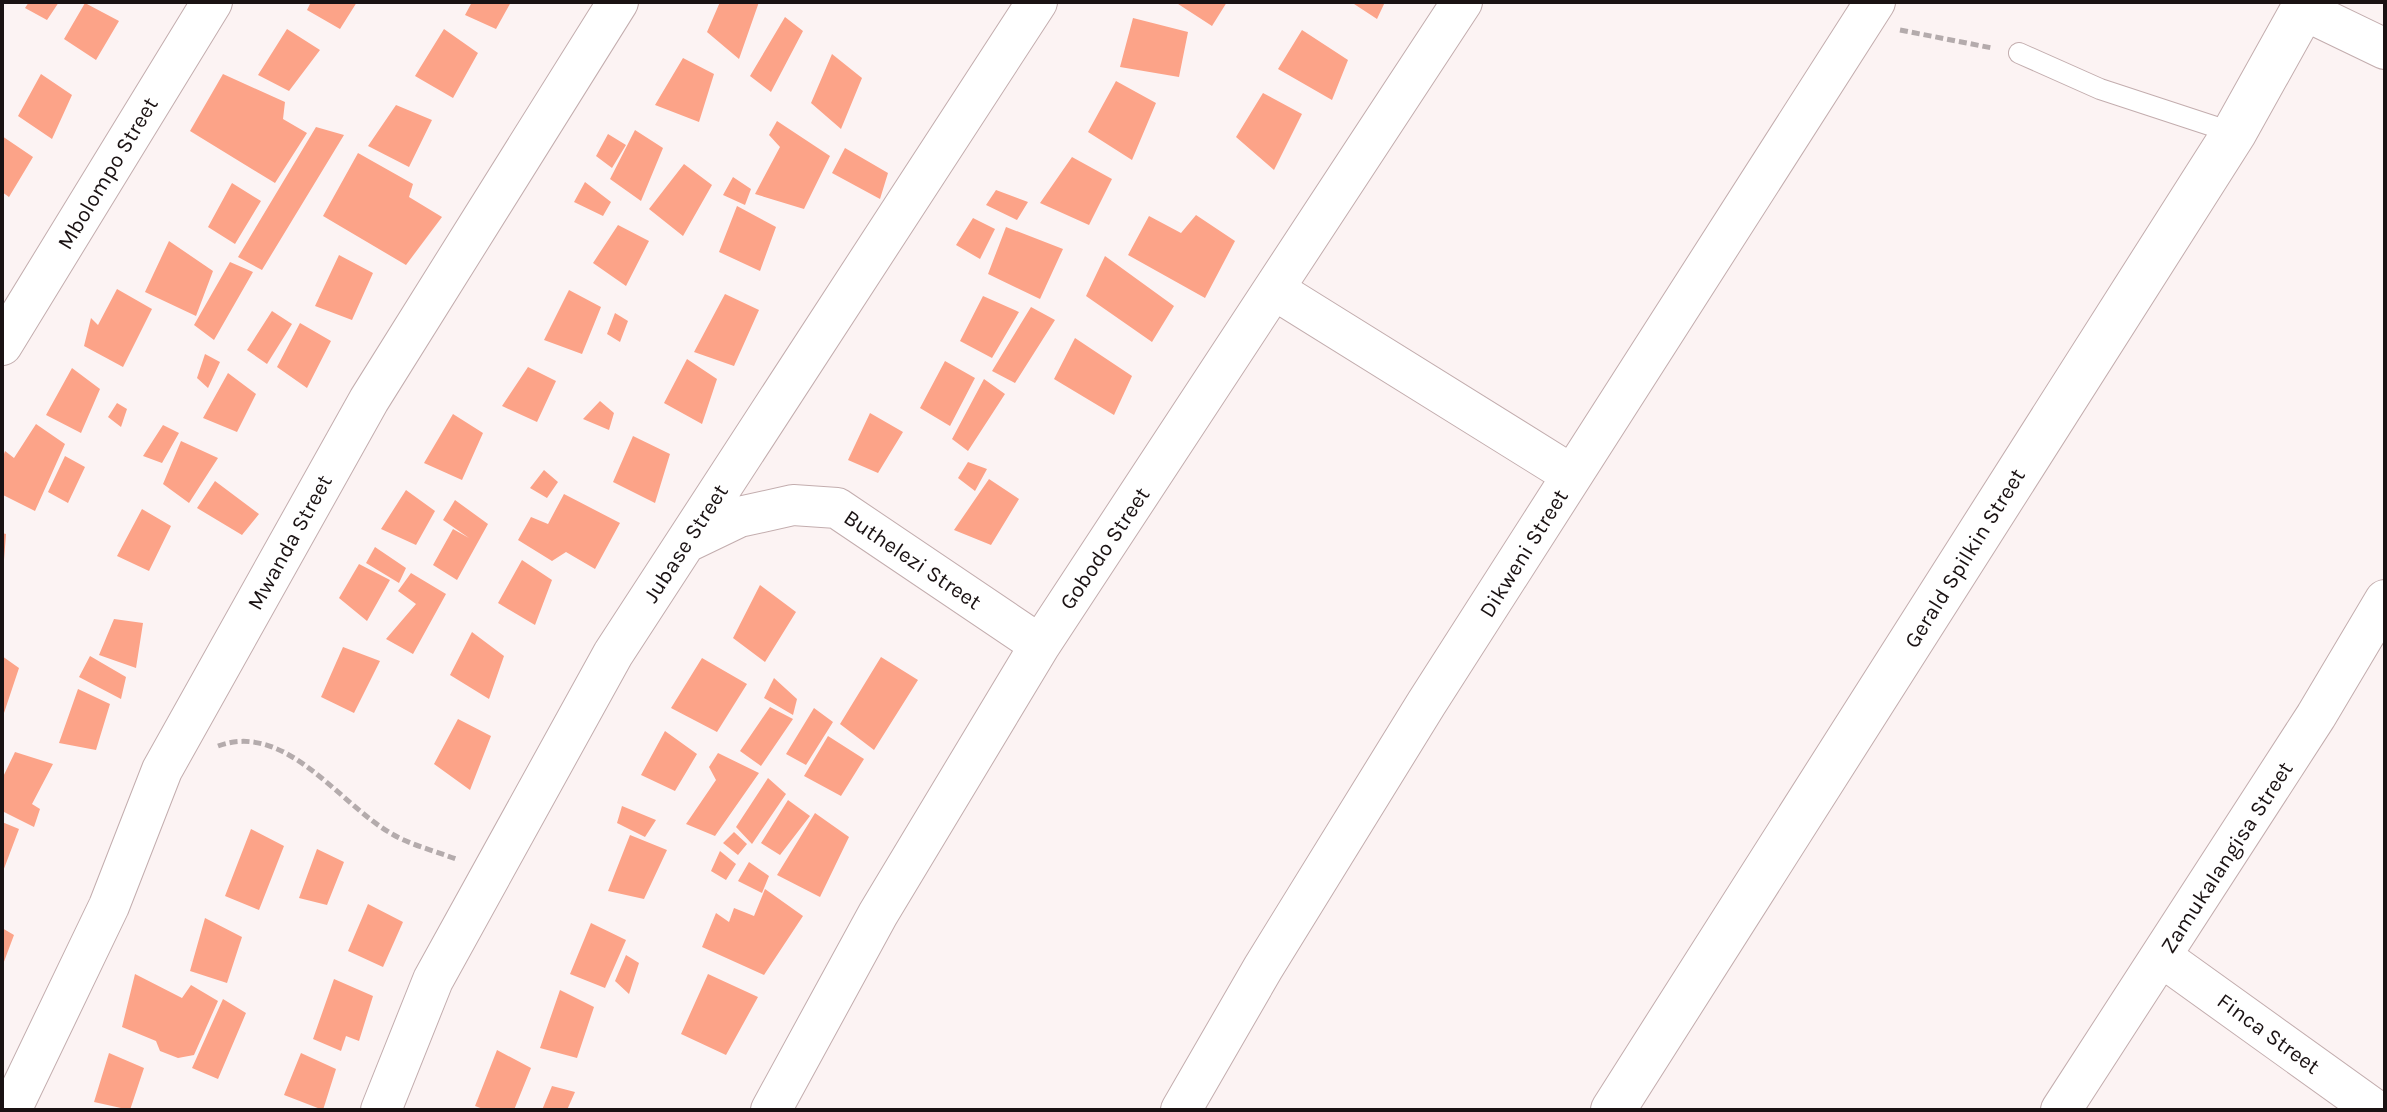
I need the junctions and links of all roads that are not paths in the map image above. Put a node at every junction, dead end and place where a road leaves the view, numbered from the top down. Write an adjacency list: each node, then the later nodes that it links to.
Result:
1 (212, 2): 11 (street, Mbolompo Street)
2 (618, 2): 17 (street, Mwanda Street)
3 (1037, 2): 13 (street, Jubase Street)
4 (1462, 2): 10 (street, Gobodo Street)
5 (2306, 6): 7 (street); 9 (street, Gerald Spilkin Street)
6 (1869, 12): 12 (street, Dikweni Street)
7 (2385, 49)
8 (2019, 53): 9 (lane)
9 (2234, 133): 21 (street, Gerald Spilkin Street)
10 (1275, 290): 12 (street); 15 (street, Gobodo Street)
11 (2, 345)
12 (1572, 475): 20 (street, Dikweni Street)
13 (687, 542): 15 (street, Buthelezi Street); 18 (street, Jubase Street)
14 (2385, 600): 16 (street, Zamukalangisa Street)
15 (1040, 645): 19 (street, Gobodo Street)
16 (2162, 957): 22 (street, Zamukalangisa Street); 23 (street, Finca Street)
17 (11, 1110)
18 (381, 1110)
19 (771, 1110)
20 (1181, 1110)
21 (1613, 1110)
22 (2061, 1110)
23 (2375, 1110)

